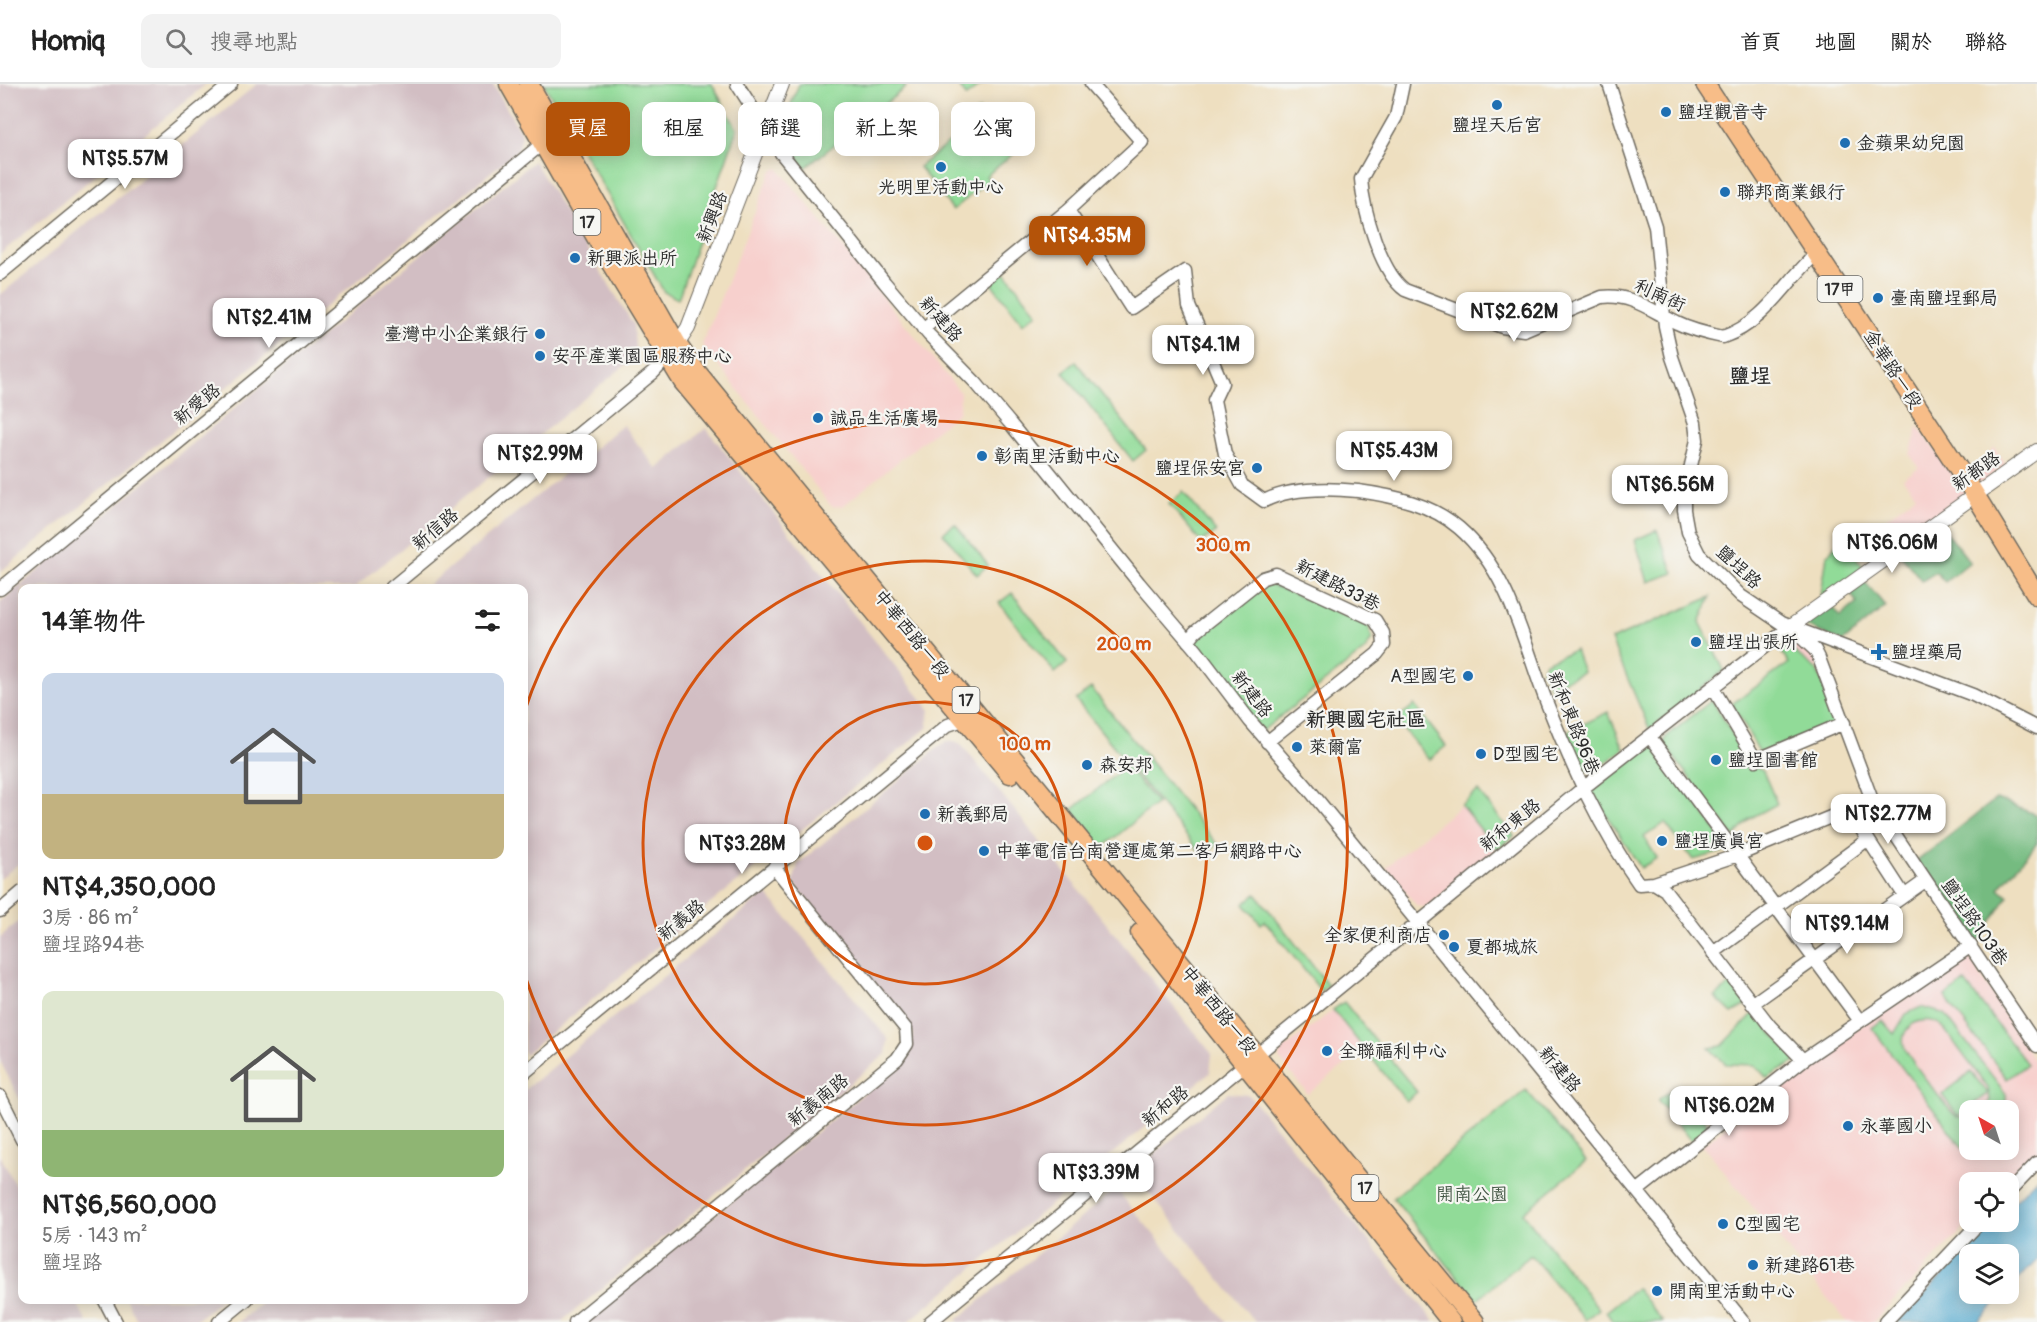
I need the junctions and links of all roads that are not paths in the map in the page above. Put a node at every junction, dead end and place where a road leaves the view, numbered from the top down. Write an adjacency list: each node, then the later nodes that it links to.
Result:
1 (231, 84): 20 (street)
2 (509, 84): 13 (main road, 中華西路一段 / 17)
3 (529, 84): 12 (main road, 中華西路一段 / 17)
4 (737, 84): 10 (street, 新建路)
5 (782, 84): 11 (street, 新興路)
6 (1091, 84): 18 (street)
7 (1403, 84): 21 (street, 利南街)
8 (1609, 84): 21 (street, 鹽埕路)
9 (1705, 84): 19 (main road, 金華路一段 / 17甲)
10 (748, 102)
11 (775, 102)
12 (546, 128)
13 (546, 133)
14 (546, 141): 27 (street, 新愛路)
15 (560, 156): 23 (main road, 中華西路一段 / 17)
16 (755, 156): 23 (street, 新興路)
17 (783, 156): 22 (street, 新建路)
18 (1068, 210): 22 (street); 37 (street, 新和東路96巷)
19 (1817, 253): 21 (street, 利南街); 25 (main road, 金華路一段 / 17甲)
20 (0, 274)
21 (1664, 315): 29 (street, 鹽埕路)
22 (923, 329): 30 (street, 新建路)
23 (672, 351): 26 (street, 新信路); 32 (main road, 中華西路一段 / 17)
24 (2037, 451): 25 (street, 新都路)
25 (1975, 494): 28 (main road, 金華路一段 / 17甲); 29 (street, 新都路)
26 (396, 584)
27 (0, 589)
28 (2037, 596)
29 (1790, 627): 31 (street, 新和東路); 33 (street, 鹽埕路103巷); 34 (street, 鹽埕路)
30 (1188, 640): 36 (street, 新建路); 36 (street, 新建路33巷)
31 (1713, 688): 33 (street); 35 (street, 新和東路)
32 (971, 717): 42 (street, 新義路); 56 (main road, 中華西路一段 / 17)
33 (1844, 723): 38 (street, 鹽埕路103巷)
34 (2037, 728)
35 (1650, 737): 37 (street, 新和東路); 41 (street)
36 (1267, 742): 49 (street, 新建路)
37 (1582, 789): 44 (street, 新和東路96巷); 49 (street, 新和東路)
38 (1872, 800): 39 (street); 43 (street, 鹽埕路103巷)
39 (1849, 810): 40 (street); 41 (street)
40 (1867, 840): 46 (street); 47 (street)
41 (1738, 855): 44 (street); 47 (street)
42 (774, 867): 58 (street, 新義路); 69 (street, 新義南路)
43 (1925, 880): 46 (street); 50 (street, 鹽埕路103巷)
44 (1654, 883): 51 (street)
45 (18, 895): 48 (street)
46 (1904, 895): 52 (street)
47 (1776, 906): 51 (street); 52 (street)
48 (0, 911)
49 (1417, 923): 56 (street, 新和東路); 63 (street, 新建路)
50 (1971, 946): 54 (street); 55 (street, 鹽埕路103巷)
51 (1713, 953): 53 (street)
52 (1815, 960): 53 (street); 54 (street)
53 (1752, 1004): 57 (street)
54 (1860, 1021): 57 (street)
55 (2037, 1046)
56 (1250, 1059): 70 (street, 新和路); 71 (main road, 中華西路一段 / 17); 72 (main road, 中華西路一段 / 17)
57 (1803, 1060): 63 (street)
58 (528, 1070)
59 (0, 1096): 60 (street)
60 (18, 1132)
61 (2037, 1163): 62 (street)
62 (2019, 1182)
63 (1637, 1191): 73 (street, 新建路)
64 (1971, 1232): 74 (street)
65 (107, 1304): 67 (street)
66 (241, 1304): 68 (street)
67 (116, 1322)
68 (219, 1322)
69 (575, 1322)
70 (930, 1322)
71 (1451, 1322)
72 (1475, 1322)
73 (1744, 1322)
74 (1885, 1322)

